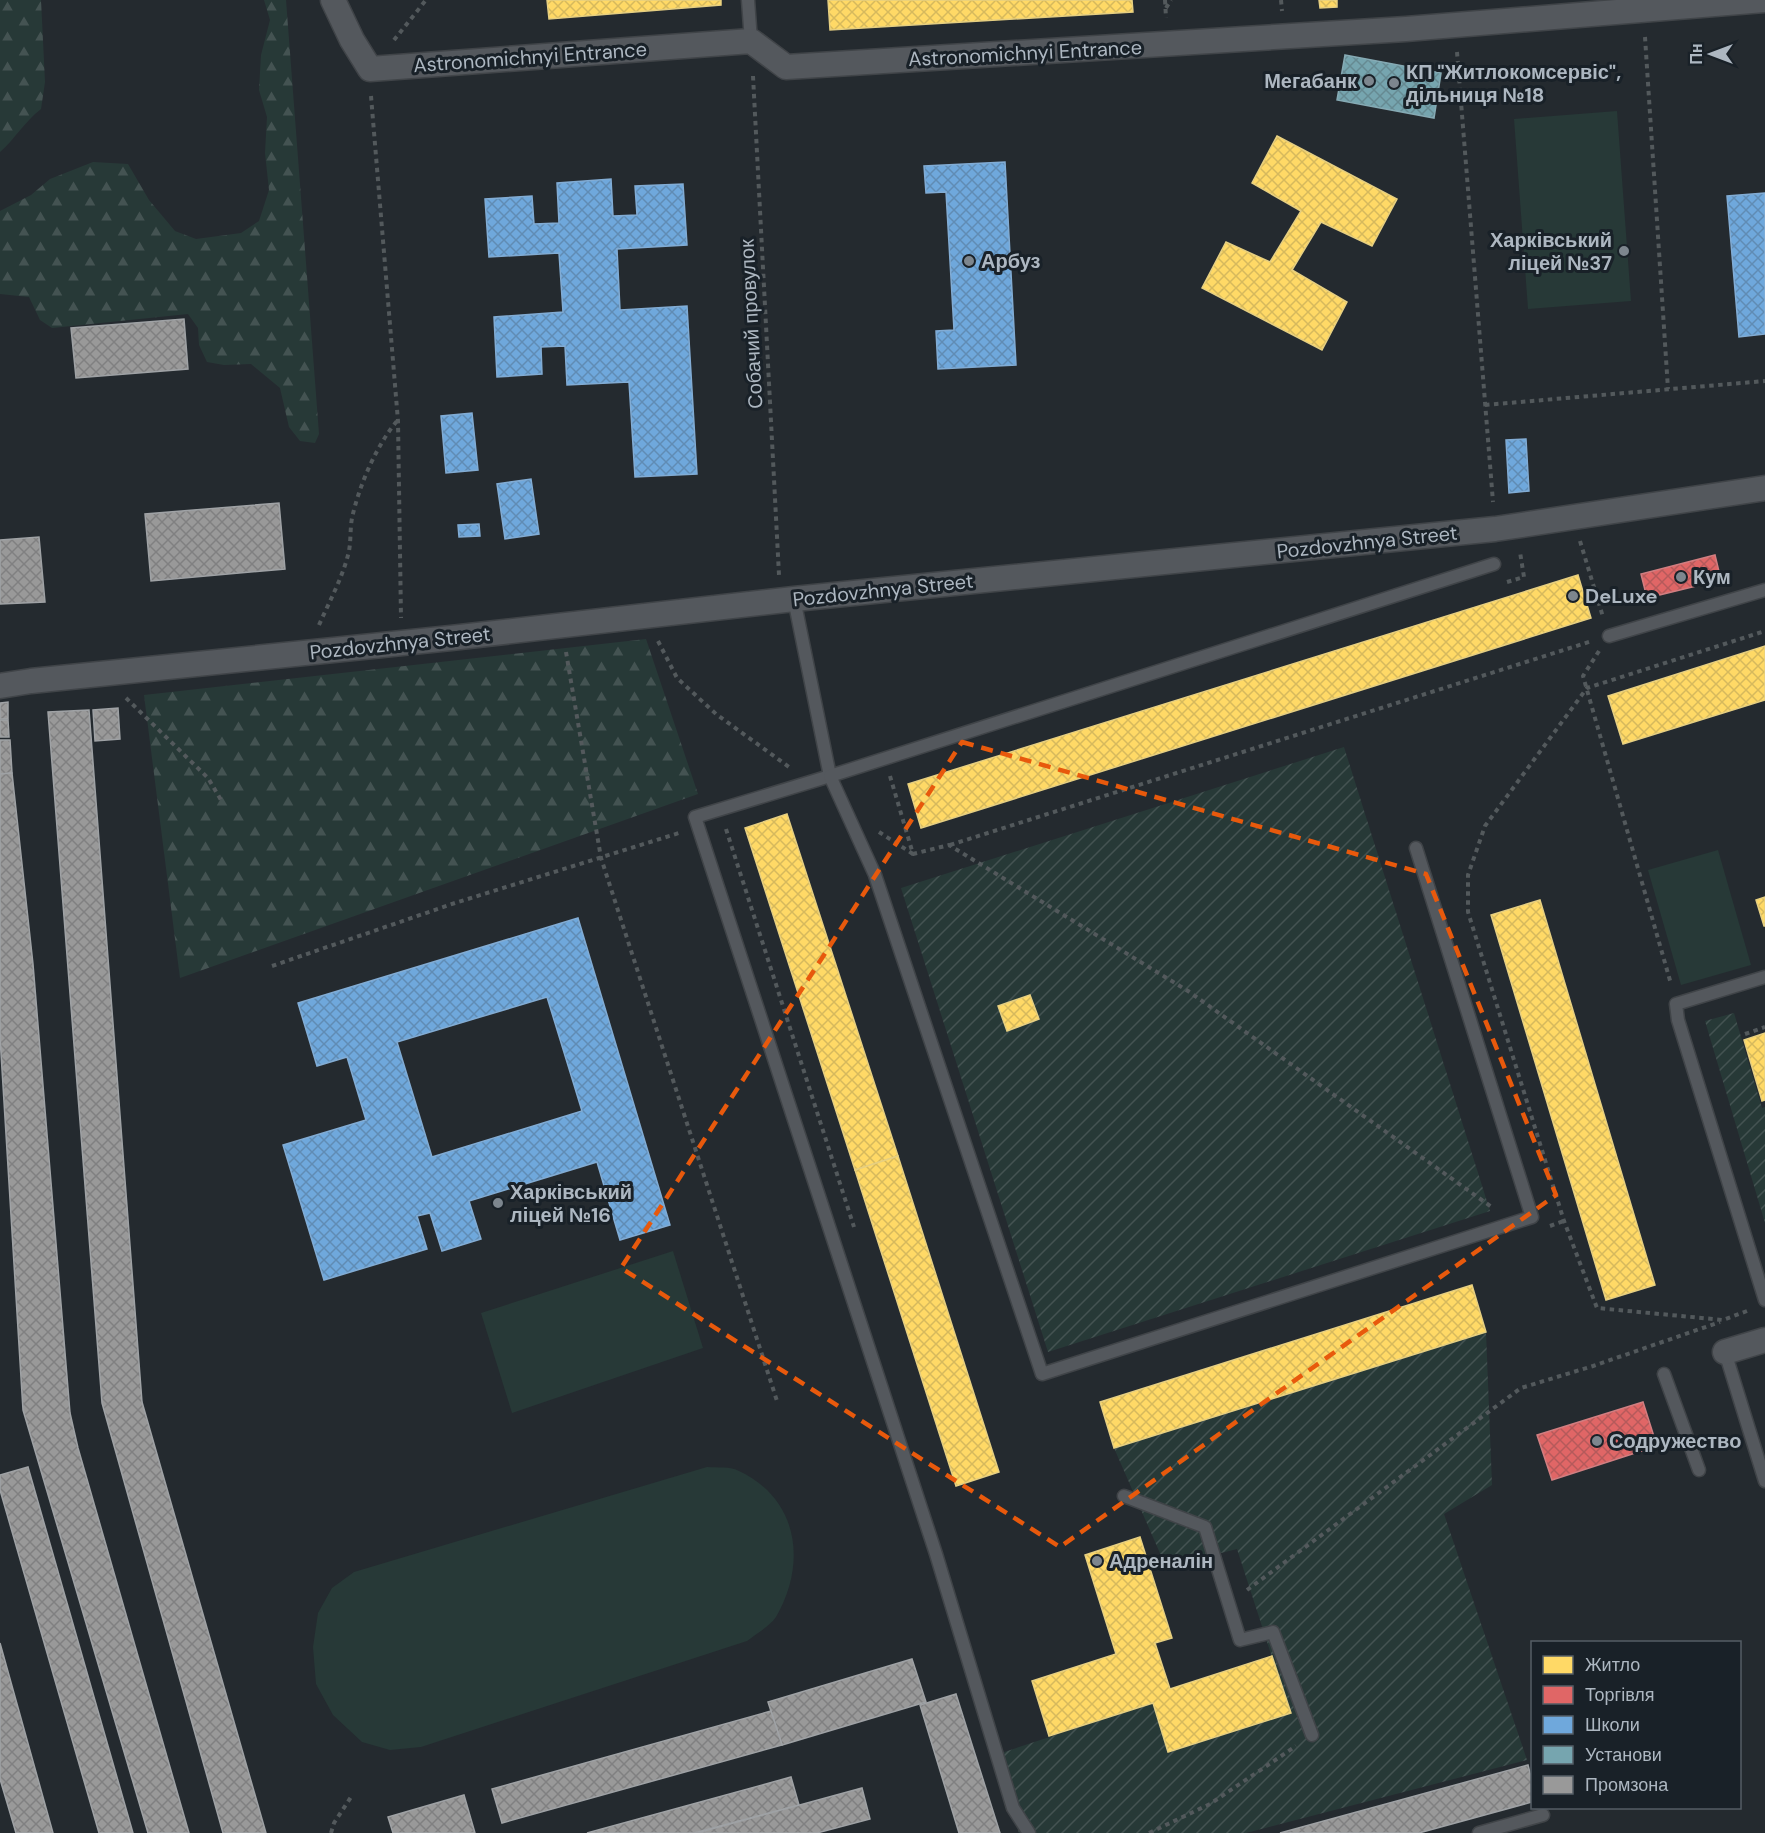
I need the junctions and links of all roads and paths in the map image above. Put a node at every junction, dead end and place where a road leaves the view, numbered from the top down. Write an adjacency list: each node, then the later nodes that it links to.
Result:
1 (333, 0): 10 (street)
2 (426, 0): 10 (path)
3 (748, 0): 9 (lane)
4 (1171, 0): 6 (path)
5 (1765, 0): 7 (street, Astronomichnyi Entrance)
6 (1165, 9)
7 (1643, 10): 8 (street, Astronomichnyi Entrance); 12 (path)
8 (1455, 25): 9 (street, Astronomichnyi Entrance); 13 (path)
9 (751, 41): 10 (street, Astronomichnyi Entrance); 22 (path, Собачий провулок)
10 (370, 69): 14 (path)
11 (1765, 381): 12 (path)
12 (1668, 389): 13 (path)
13 (1485, 405): 16 (path)
14 (398, 421): 26 (path); 28 (path)
15 (1765, 488): 16 (street, Pozdovzhnya Street)
16 (1495, 529): 22 (street, Pozdovzhnya Street)
17 (1577, 533): 25 (path)
18 (1518, 542): 20 (path)
19 (1494, 564): 33 (lane)
20 (1502, 584)
21 (1765, 590): 25 (lane)
22 (794, 599): 26 (street, Pozdovzhnya Street); 33 (lane)
23 (1765, 631): 30 (path)
24 (656, 636): 34 (path)
25 (1609, 636): 30 (path); 39 (path)
26 (403, 643): 28 (street, Pozdovzhnya Street)
27 (566, 648): 42 (path)
28 (307, 652): 29 (street, Pozdovzhnya Street)
29 (0, 686)
30 (1587, 688): 45 (path); 51 (path)
31 (118, 691): 35 (path)
32 (901, 773): 41 (path)
33 (830, 777): 34 (lane); 36 (lane)
34 (809, 783): 64 (lane)
35 (221, 800)
36 (844, 809): 41 (path); 48 (lane)
37 (723, 821): 49 (path)
38 (669, 836): 42 (path)
39 (949, 845): 41 (path); 48 (path)
40 (1416, 848): 48 (lane)
41 (913, 854)
42 (601, 858): 43 (path); 55 (path)
43 (272, 966)
44 (1765, 977): 45 (lane)
45 (1676, 1004): 50 (lane)
46 (1765, 1027): 47 (path)
47 (1745, 1034)
48 (1514, 1222)
49 (855, 1230)
50 (1760, 1304): 51 (path)
51 (1724, 1320): 59 (path)
52 (1765, 1340): 53 (street)
53 (1725, 1352): 57 (lane)
54 (1664, 1374): 56 (lane)
55 (778, 1404)
56 (1699, 1470)
57 (1765, 1481)
58 (1124, 1496): 59 (lane)
59 (1229, 1603): 60 (lane)
60 (1312, 1735): 65 (path)
61 (351, 1797): 63 (path)
62 (1543, 1815): 66 (lane)
63 (331, 1833)
64 (1029, 1833)
65 (1149, 1833)
66 (1479, 1833)

